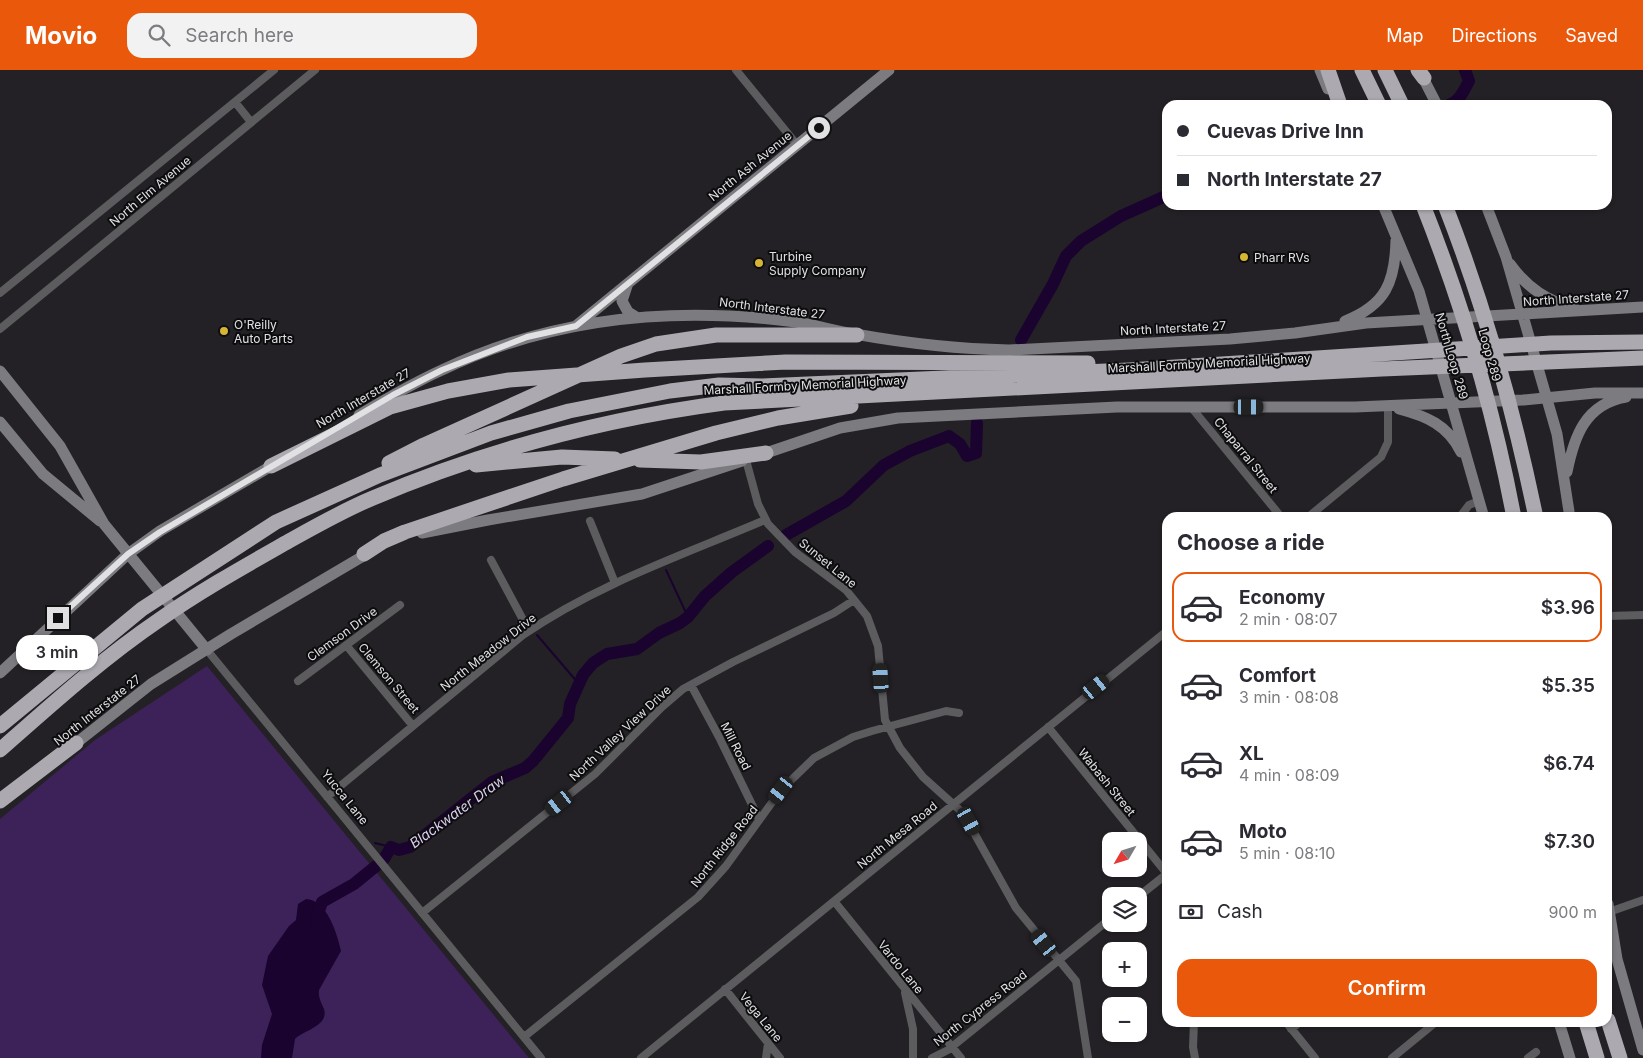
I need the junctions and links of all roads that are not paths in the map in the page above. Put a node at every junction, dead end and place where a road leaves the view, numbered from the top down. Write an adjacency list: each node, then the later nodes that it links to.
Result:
1 (274, 70): 15 (street, North Elm Avenue)
2 (315, 70): 16 (street, North Elm Avenue)
3 (736, 70): 17 (street)
4 (1320, 70): 10 (main road)
5 (1328, 70): 11 (highway)
6 (1362, 70): 12 (highway)
7 (1385, 70): 13 (highway)
8 (882, 72): 17 (main road, North Ash Avenue)
9 (1420, 73): 14 (main road)
10 (1333, 100)
11 (1338, 100)
12 (1377, 100)
13 (1400, 100)
14 (1434, 100)
15 (235, 102): 16 (street); 25 (street, North Elm Avenue)
16 (251, 122): 33 (street, North Elm Avenue)
17 (798, 146): 24 (main road, North Ash Avenue)
18 (1385, 210): 22 (main road, North Loop 289)
19 (1425, 210): 59 (highway, Loop 289)
20 (1447, 210): 60 (highway, Loop 289)
21 (1488, 210): 23 (main road)
22 (1396, 236): 30 (main road, North Loop 289); 32 (main road)
23 (1506, 257): 27 (main road); 28 (main road)
24 (628, 283): 29 (main road); 31 (main road, North Ash Avenue)
25 (0, 294)
26 (1643, 307): 27 (main road, North Interstate 27)
27 (1582, 311): 28 (main road, North Interstate 27)
28 (1522, 315): 30 (main road, North Interstate 27); 43 (main road)
29 (636, 317): 31 (main road, North Interstate 27); 34 (main road, North Interstate 27)
30 (1427, 319): 32 (main road, North Interstate 27); 44 (main road, North Loop 289)
31 (576, 326): 50 (main road, North Interstate 27)
32 (1328, 327): 34 (main road, North Interstate 27)
33 (0, 329)
34 (857, 335): 64 (highway)
35 (1643, 336): 37 (highway)
36 (1643, 342): 37 (highway, Marshall Formby Memorial Highway)
37 (1551, 343): 39 (highway, Marshall Formby Memorial Highway)
38 (1643, 358): 41 (highway, Marshall Formby Memorial Highway)
39 (1200, 366): 50 (highway); 64 (highway, Marshall Formby Memorial Highway)
40 (0, 371): 65 (main road)
41 (980, 390): 51 (highway, Marshall Formby Memorial Highway); 67 (highway)
42 (1643, 394): 43 (main road, North Interstate 27); 53 (main road)
43 (1546, 398): 44 (main road, North Interstate 27); 53 (main road)
44 (1451, 403): 45 (main road, North Interstate 27); 52 (main road, North Loop 289)
45 (1388, 405): 46 (main road, North Interstate 27); 52 (main road); 56 (street)
46 (1192, 407): 48 (main road, North Interstate 27); 55 (street, Chaparral Street)
47 (0, 422): 65 (main road)
48 (766, 453): 49 (main road, North Interstate 27); 51 (highway)
49 (746, 460): 62 (street, Sunset Lane); 67 (main road, North Interstate 27)
50 (271, 466): 66 (main road, North Interstate 27)
51 (454, 467): 87 (highway, Marshall Formby Memorial Highway)
52 (1471, 471): 54 (main road, North Loop 289)
53 (1566, 479): 61 (main road)
54 (1479, 501): 57 (street); 58 (main road, North Loop 289)
55 (1277, 512)
56 (1314, 512)
57 (1464, 512)
58 (1482, 512)
59 (1513, 512)
60 (1535, 512)
61 (1569, 512)
62 (765, 520): 69 (street, North Meadow Drive); 70 (street, Sunset Lane)
63 (590, 521): 69 (street)
64 (276, 522): 82 (highway, Marshall Formby Memorial Highway)
65 (104, 524): 66 (main road, Yucca Lane)
66 (128, 554): 77 (main road, Yucca Lane); 78 (main road, North Interstate 27)
67 (364, 554): 77 (main road, North Interstate 27)
68 (491, 560): 74 (street)
69 (615, 583): 74 (street, North Meadow Drive)
70 (854, 600): 80 (street, North Valley View Drive); 85 (street, Sunset Lane)
71 (400, 605): 76 (street, Clemson Drive)
72 (1643, 615): 73 (street)
73 (1612, 616)
74 (529, 631): 83 (street, North Meadow Drive)
75 (1162, 635): 84 (street, North Mesa Road)
76 (346, 645): 79 (street, Clemson Drive); 83 (street, Clemson Street)
77 (207, 650): 86 (main road, North Interstate 27); 88 (street, Yucca Lane)
78 (0, 673)
79 (298, 680)
80 (691, 685): 92 (street, Mill Road); 99 (street, North Valley View Drive)
81 (959, 713): 85 (street, North Ridge Road)
82 (0, 726)
83 (414, 726): 88 (street, North Meadow Drive)
84 (1048, 727): 90 (street, North Mesa Road); 93 (street, Wabash Street)
85 (889, 728): 90 (street, Sunset Lane); 92 (street, North Ridge Road)
86 (76, 743): 89 (highway); 91 (main road, North Interstate 27)
87 (0, 750)
88 (327, 797): 99 (street, Yucca Lane)
89 (0, 800)
90 (954, 804): 97 (street, North Mesa Road); 102 (street, Sunset Lane)
91 (0, 808)
92 (759, 819): 111 (street, North Ridge Road)
93 (1162, 868)
94 (1162, 878): 95 (street)
95 (1147, 890)
96 (1643, 900): 98 (street)
97 (834, 901): 103 (street, Vardo Lane); 104 (street, North Mesa Road)
98 (1612, 907)
99 (422, 914): 111 (street, Yucca Lane)
100 (1102, 925): 102 (street, North Cypress Road)
101 (1612, 928): 114 (main road)
102 (1060, 960): 113 (street, North Cypress Road); 123 (street, Sunset Lane)
103 (902, 986): 113 (street, Vardo Lane); 120 (street, North Cypress Road)
104 (724, 989): 112 (street, Vega Lane); 117 (street, North Mesa Road)
105 (1194, 1027): 124 (street)
106 (1290, 1027): 125 (street)
107 (1430, 1027): 126 (street)
108 (1561, 1027): 128 (main road)
109 (1588, 1027): 129 (highway)
110 (1610, 1027): 130 (highway)
111 (524, 1037): 116 (street, Yucca Lane)
112 (768, 1042): 118 (street); 119 (street, Vega Lane)
113 (952, 1047): 121 (street, North Cypress Road); 122 (street, Vardo Lane)
114 (1643, 1050)
115 (1536, 1052): 127 (street)
116 (541, 1058)
117 (641, 1058)
118 (766, 1058)
119 (780, 1058)
120 (913, 1058)
121 (932, 1058)
122 (961, 1058)
123 (1088, 1058)
124 (1195, 1058)
125 (1315, 1058)
126 (1392, 1058)
127 (1528, 1058)
128 (1570, 1058)
129 (1597, 1058)
130 (1620, 1058)

